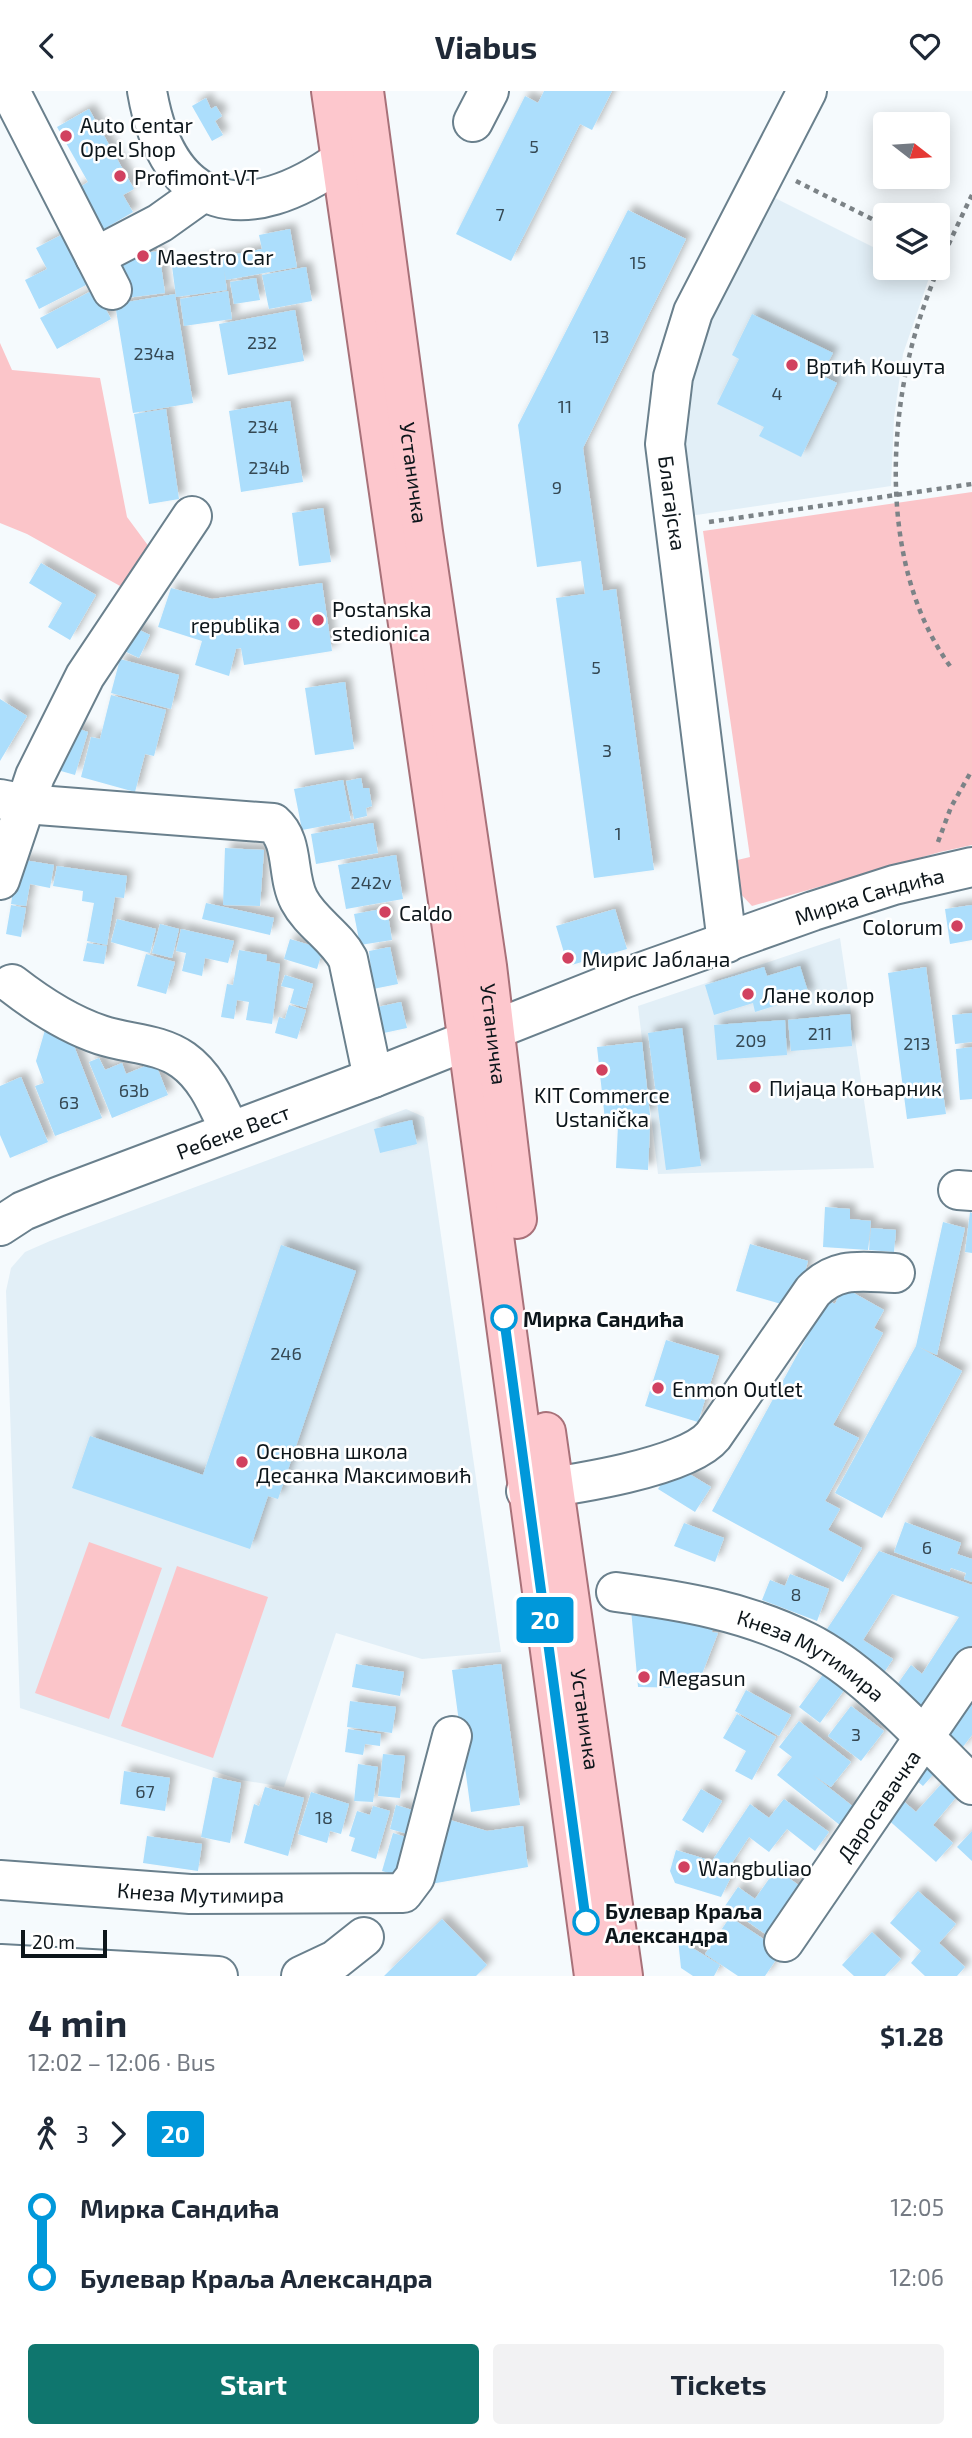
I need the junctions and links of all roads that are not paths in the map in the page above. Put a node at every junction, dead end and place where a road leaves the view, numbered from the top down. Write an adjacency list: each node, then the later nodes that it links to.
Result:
1 (10, 91): 8 (street)
2 (147, 91): 7 (street)
3 (331, 91): 6 (main road, Устаничка)
4 (807, 91): 14 (street, Благајска)
5 (365, 101): 6 (main road); 16 (main road, Устаничка)
6 (341, 160): 7 (street); 16 (main road, Устаничка)
7 (202, 193): 8 (street)
8 (95, 257): 9 (street)
9 (112, 290)
10 (192, 516): 11 (street)
11 (13, 801): 13 (street); 17 (street)
12 (972, 867): 14 (street, Мирка Сандића)
13 (0, 880)
14 (727, 943): 16 (street, Мирка Сандића)
15 (12, 984): 18 (street)
16 (480, 1034): 17 (street, Ребеке Вест); 21 (main road, Устаничка)
17 (373, 1078): 18 (street, Ребеке Вест)
18 (230, 1131): 19 (street, Ребеке Вест)
19 (0, 1224)
20 (895, 1273): 21 (street)
21 (540, 1489): 35 (main road, Устаничка); 36 (main road, Устаничка)
22 (616, 1592): 25 (street, Кнеза Мутимира)
23 (972, 1667): 25 (street, Даросавачка)
24 (452, 1736): 27 (street, Кнеза Мутимира)
25 (925, 1739): 26 (street, Кнеза Мутимира); 30 (street, Даросавачка)
26 (972, 1785)
27 (0, 1880)
28 (0, 1935): 31 (street)
29 (364, 1937): 34 (street)
30 (784, 1942)
31 (1, 1964): 32 (street); 33 (street)
32 (1, 1976)
33 (218, 1976)
34 (301, 1976)
35 (594, 1976)
36 (623, 1976)

